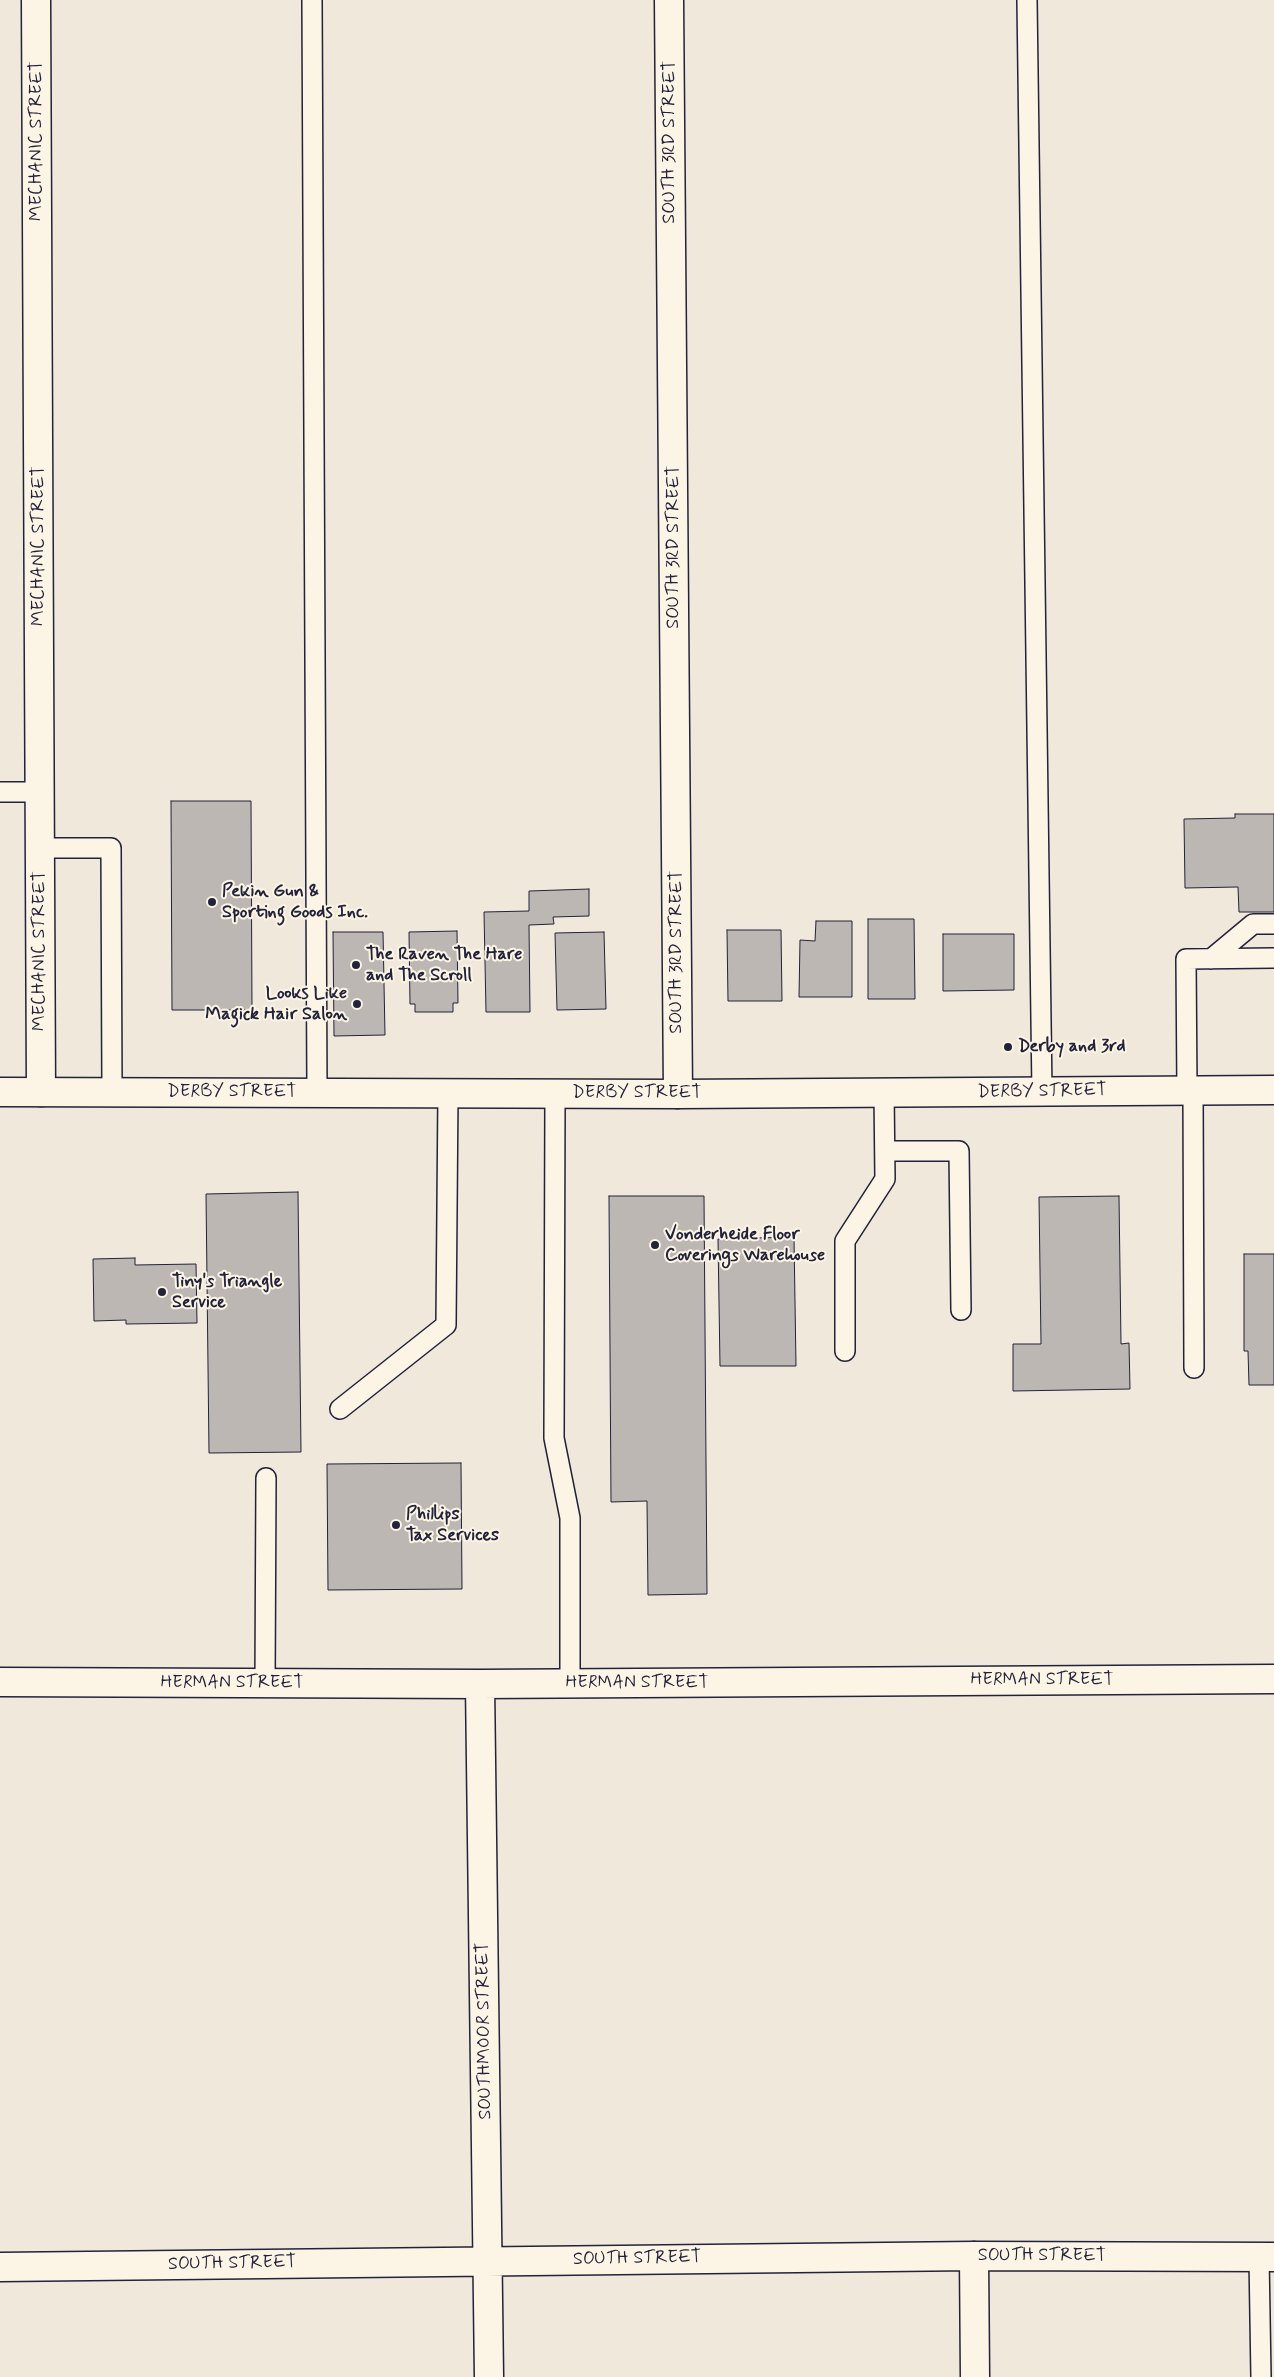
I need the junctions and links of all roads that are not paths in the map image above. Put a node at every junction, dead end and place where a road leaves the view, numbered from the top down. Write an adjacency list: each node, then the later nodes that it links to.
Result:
1 (36, 0): 6 (street, MECHANIC STREET)
2 (312, 0): 16 (lane)
3 (669, 0): 21 (street, SOUTH 3RD STREET)
4 (1027, 0): 19 (lane)
5 (0, 792): 6 (lane)
6 (40, 792): 7 (street, MECHANIC STREET)
7 (40, 848): 14 (street, MECHANIC STREET); 15 (lane)
8 (1274, 924): 10 (lane)
9 (1274, 958): 10 (lane)
10 (1211, 959): 11 (lane)
11 (1190, 1090): 12 (street, DERBY STREET); 19 (street, DERBY STREET); 25 (lane)
12 (1274, 1090)
13 (0, 1092): 14 (street, DERBY STREET)
14 (41, 1092): 15 (street, DERBY STREET)
15 (112, 1092): 16 (street, DERBY STREET)
16 (317, 1092): 17 (street, DERBY STREET)
17 (448, 1092): 20 (street, DERBY STREET); 26 (lane)
18 (884, 1092): 19 (street, DERBY STREET); 21 (street, DERBY STREET); 22 (lane)
19 (1042, 1092)
20 (555, 1093): 21 (street, DERBY STREET); 32 (lane)
21 (678, 1094)
22 (885, 1151): 23 (lane); 24 (lane)
23 (961, 1310)
24 (845, 1351)
25 (1194, 1368)
26 (340, 1409)
27 (266, 1478): 30 (lane)
28 (1274, 1679): 32 (street, HERMAN STREET)
29 (0, 1682): 30 (street, HERMAN STREET)
30 (265, 1684): 31 (street, HERMAN STREET)
31 (480, 1684): 32 (street, HERMAN STREET); 35 (street, SOUTHMOOR STREET)
32 (570, 1684)
33 (974, 2256): 34 (street, SOUTH STREET); 35 (street, SOUTH STREET); 38 (street)
34 (1267, 2257): 39 (lane)
35 (488, 2261): 36 (street, SOUTH STREET); 37 (street, SOUTHMOOR STREET)
36 (0, 2267)
37 (489, 2377)
38 (975, 2377)
39 (1261, 2377)

